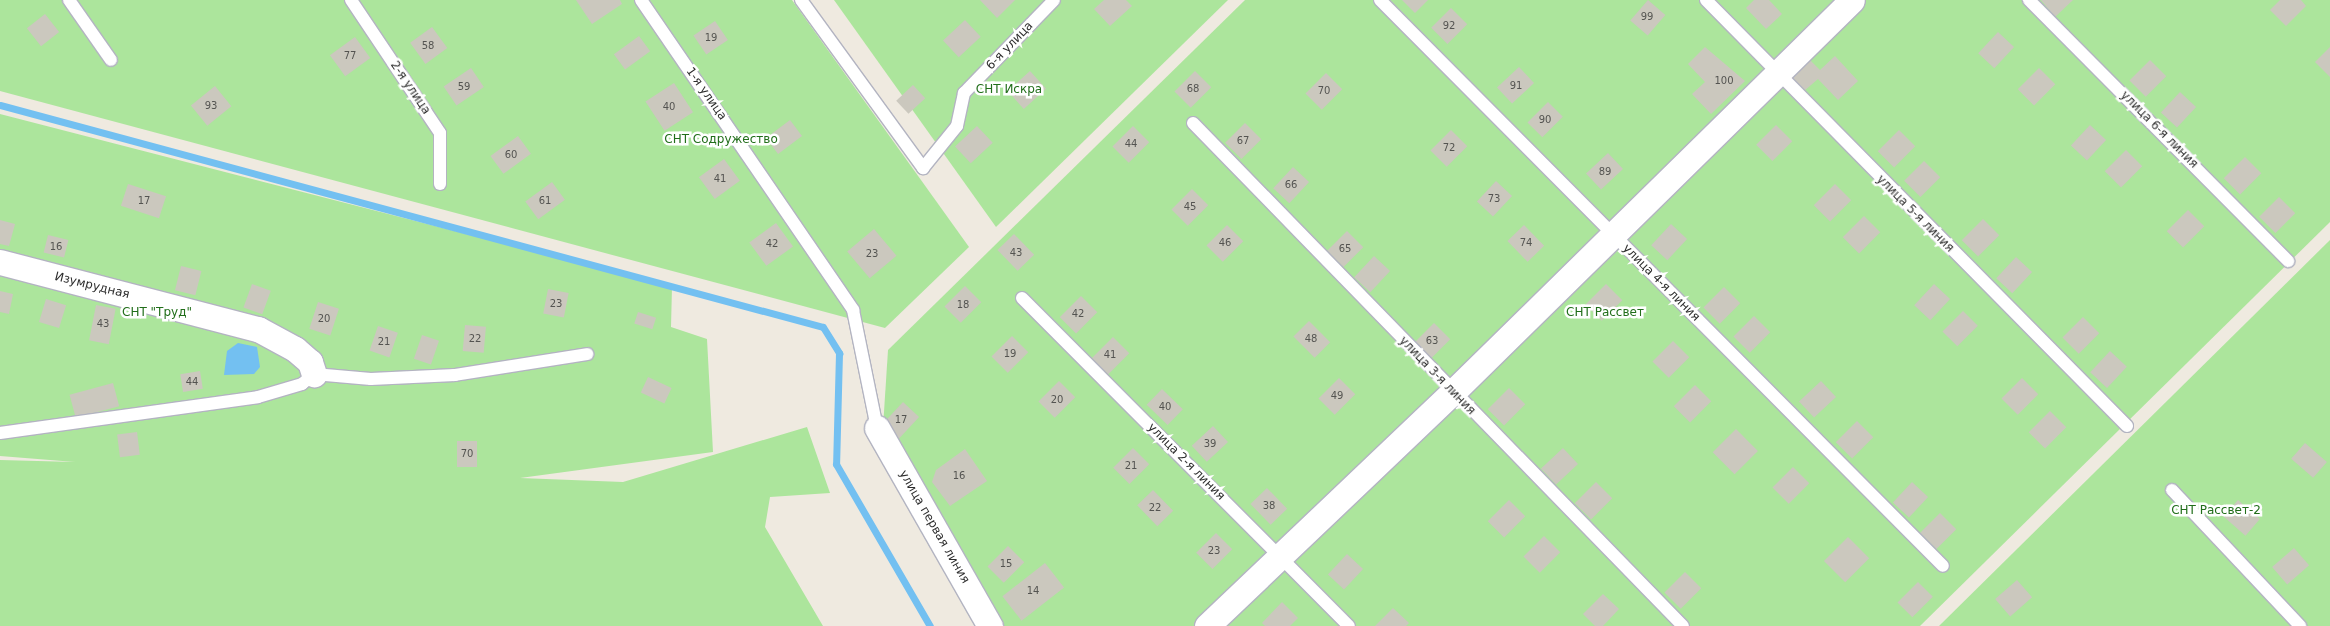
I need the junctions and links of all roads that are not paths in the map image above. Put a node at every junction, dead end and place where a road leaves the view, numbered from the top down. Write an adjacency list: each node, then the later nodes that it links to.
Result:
1 (69, 0): 10 (lane)
2 (350, 0): 13 (lane, 2-я улица)
3 (641, 0): 22 (lane, 1-я улица)
4 (801, 0): 5 (lane, 6-я улица)
5 (1054, 0)
6 (1380, 0): 14 (lane, улица 4-я линия)
7 (1706, 0): 11 (lane, улица 5-я линия)
8 (1852, 0): 11 (street)
9 (2029, 0): 15 (lane, улица 6-я линия)
10 (111, 60)
11 (1777, 76): 14 (street); 21 (lane, улица 5-я линия)
12 (1193, 123): 20 (lane, улица 3-я линия)
13 (440, 184)
14 (1612, 234): 20 (street); 26 (lane, улица 4-я линия)
15 (2288, 261)
16 (0, 262): 19 (street, Изумрудная)
17 (1022, 298): 25 (lane, улица 2-я линия)
18 (587, 354): 19 (lane)
19 (314, 374): 23 (lane)
20 (1453, 392): 25 (street); 30 (lane, улица 3-я линия)
21 (2127, 426)
22 (877, 428): 27 (street, улица первая линия)
23 (0, 433)
24 (2172, 490): 31 (lane)
25 (1279, 556): 28 (street); 29 (lane, улица 2-я линия)
26 (1943, 566)
27 (990, 626)
28 (1207, 626)
29 (1350, 626)
30 (1683, 626)
31 (2300, 626)

